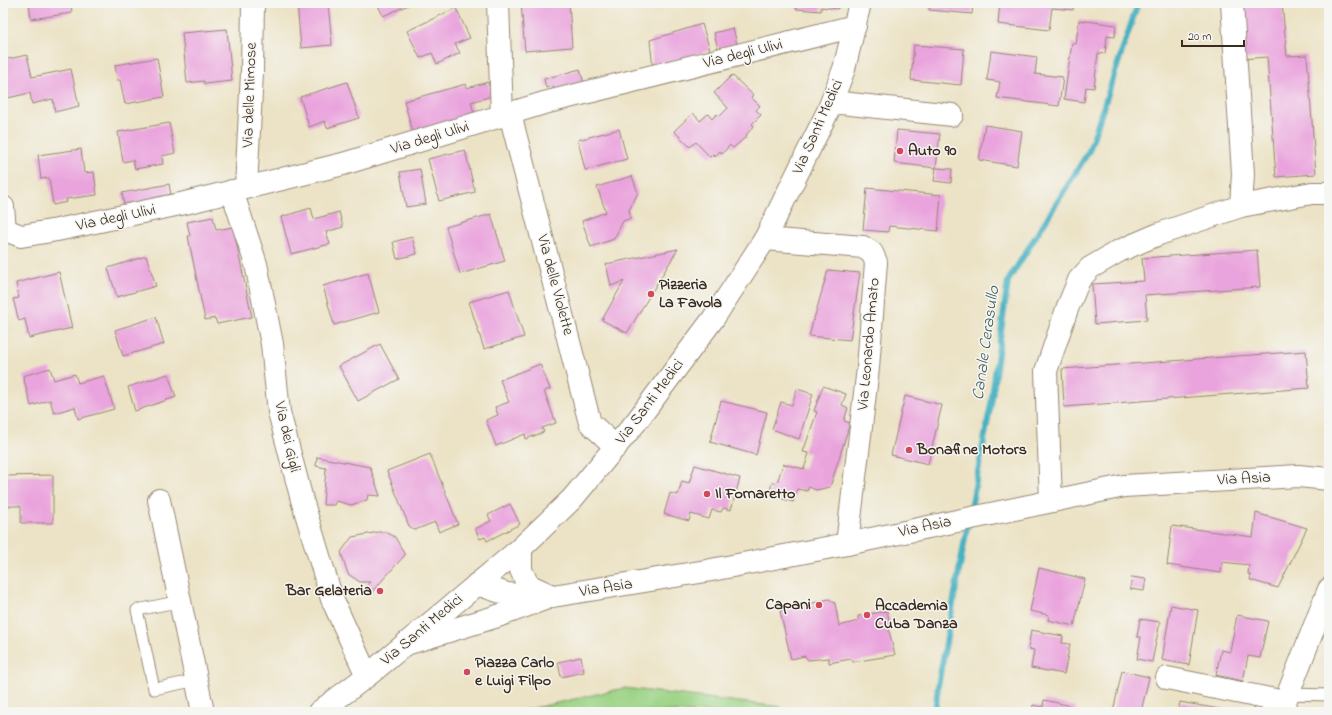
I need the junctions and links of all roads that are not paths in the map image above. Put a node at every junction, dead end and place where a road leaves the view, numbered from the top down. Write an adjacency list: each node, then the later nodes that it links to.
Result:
1 (253, 3): 9 (street, Via delle Mimose)
2 (498, 3): 7 (street, Via delle Violette)
3 (860, 3): 5 (street, Via Santi Medici)
4 (1232, 3): 11 (street)
5 (855, 26): 6 (street, Via Santi Medici); 7 (street, Via degli Ulivi)
6 (832, 102): 8 (street); 14 (street, Via Santi Medici)
7 (506, 115): 9 (street, Via degli Ulivi); 15 (street, Via delle Violette)
8 (952, 115)
9 (239, 189): 13 (street, Via degli Ulivi); 29 (street, Via dei Gigli)
10 (1329, 193): 11 (street)
11 (1241, 206): 20 (street)
12 (3, 207): 13 (street)
13 (4, 229)
14 (765, 239): 15 (street, Via Santi Medici); 21 (street, Via Leonardo Amato)
15 (616, 447): 22 (street, Via Santi Medici)
16 (1329, 462): 17 (street, Via Asia)
17 (1298, 476): 18 (street, Via Asia); 20 (street, Via Asia)
18 (1329, 479)
19 (159, 500): 26 (street)
20 (1051, 501): 21 (street, Via Asia)
21 (846, 544): 25 (street, Via Asia)
22 (521, 548): 23 (street, Via Santi Medici); 25 (street)
23 (477, 584): 25 (street, Via Asia); 27 (street); 28 (street, Via Santi Medici)
24 (1329, 589): 33 (street)
25 (553, 596): 27 (street, Via Asia)
26 (180, 601): 31 (street); 31 (lane)
27 (498, 616): 28 (street, Via Asia)
28 (406, 644): 29 (street, Via Santi Medici)
29 (367, 676): 35 (street, Via Santi Medici)
30 (1167, 678): 33 (street)
31 (197, 680): 34 (street)
32 (1329, 695): 33 (lane)
33 (1285, 703)
34 (204, 712)
35 (319, 712)

